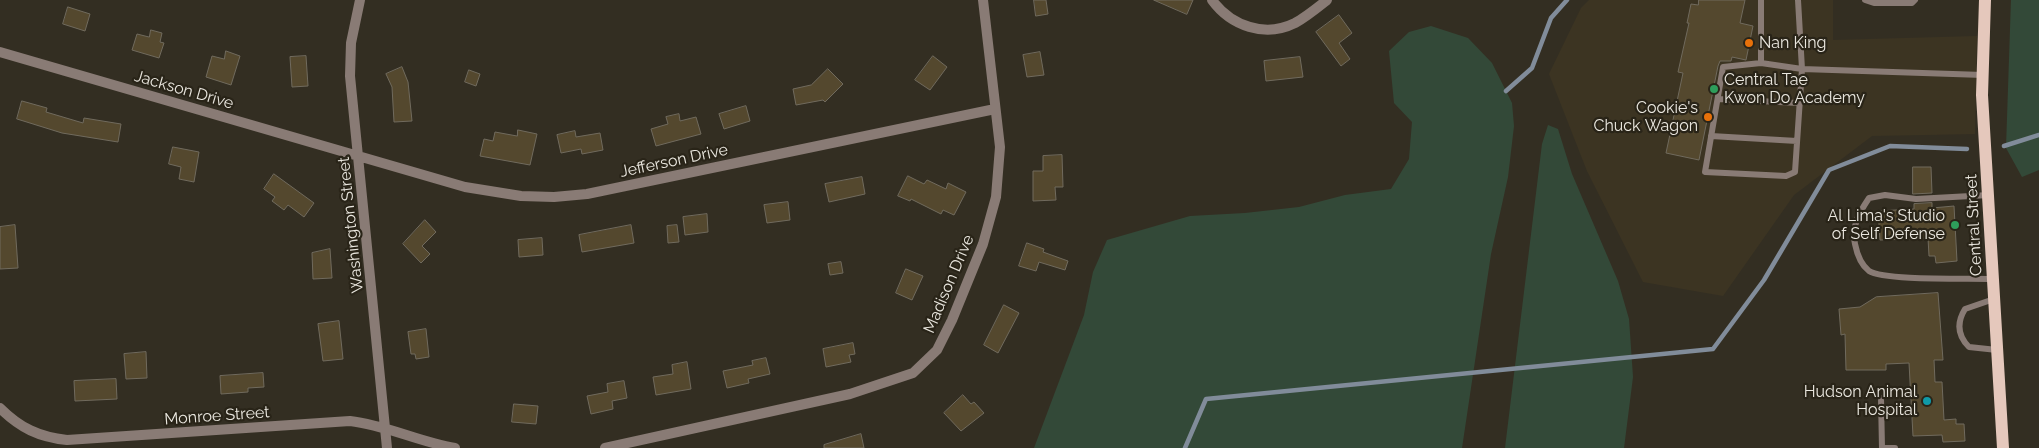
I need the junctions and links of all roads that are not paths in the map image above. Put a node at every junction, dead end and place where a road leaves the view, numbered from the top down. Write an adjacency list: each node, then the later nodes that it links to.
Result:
1 (360, 0): 19 (street, Washington Street)
2 (983, 0): 16 (street, Madison Drive)
3 (1212, 0): 4 (street)
4 (1327, 0)
5 (1761, 0): 11 (lane)
6 (1798, 0): 12 (lane)
7 (1865, 0): 8 (lane)
8 (1915, 0)
9 (1985, 0): 13 (main road, Central Street)
10 (0, 52): 19 (street, Jackson Drive)
11 (1761, 63): 12 (lane); 14 (lane)
12 (1802, 69): 13 (lane); 15 (lane)
13 (1983, 75): 20 (main road, Central Street)
14 (1718, 99): 15 (lane); 17 (lane)
15 (1799, 103): 18 (lane)
16 (995, 109): 19 (street, Jefferson Drive); 29 (street, Madison Drive)
17 (1711, 136): 18 (lane); 18 (lane)
18 (1797, 141)
19 (359, 156): 26 (street, Washington Street)
20 (1989, 195): 21 (main road, Central Street); 21 (lane)
21 (1993, 279): 22 (main road, Central Street)
22 (1994, 299): 23 (main road, Central Street); 23 (lane)
23 (1997, 350): 31 (main road, Central Street)
24 (1881, 398): 30 (lane)
25 (0, 408): 26 (street, Monroe Street)
26 (385, 429): 27 (street, Washington Street); 28 (street)
27 (387, 448)
28 (455, 448)
29 (605, 448)
30 (1895, 448)
31 (2004, 448)

